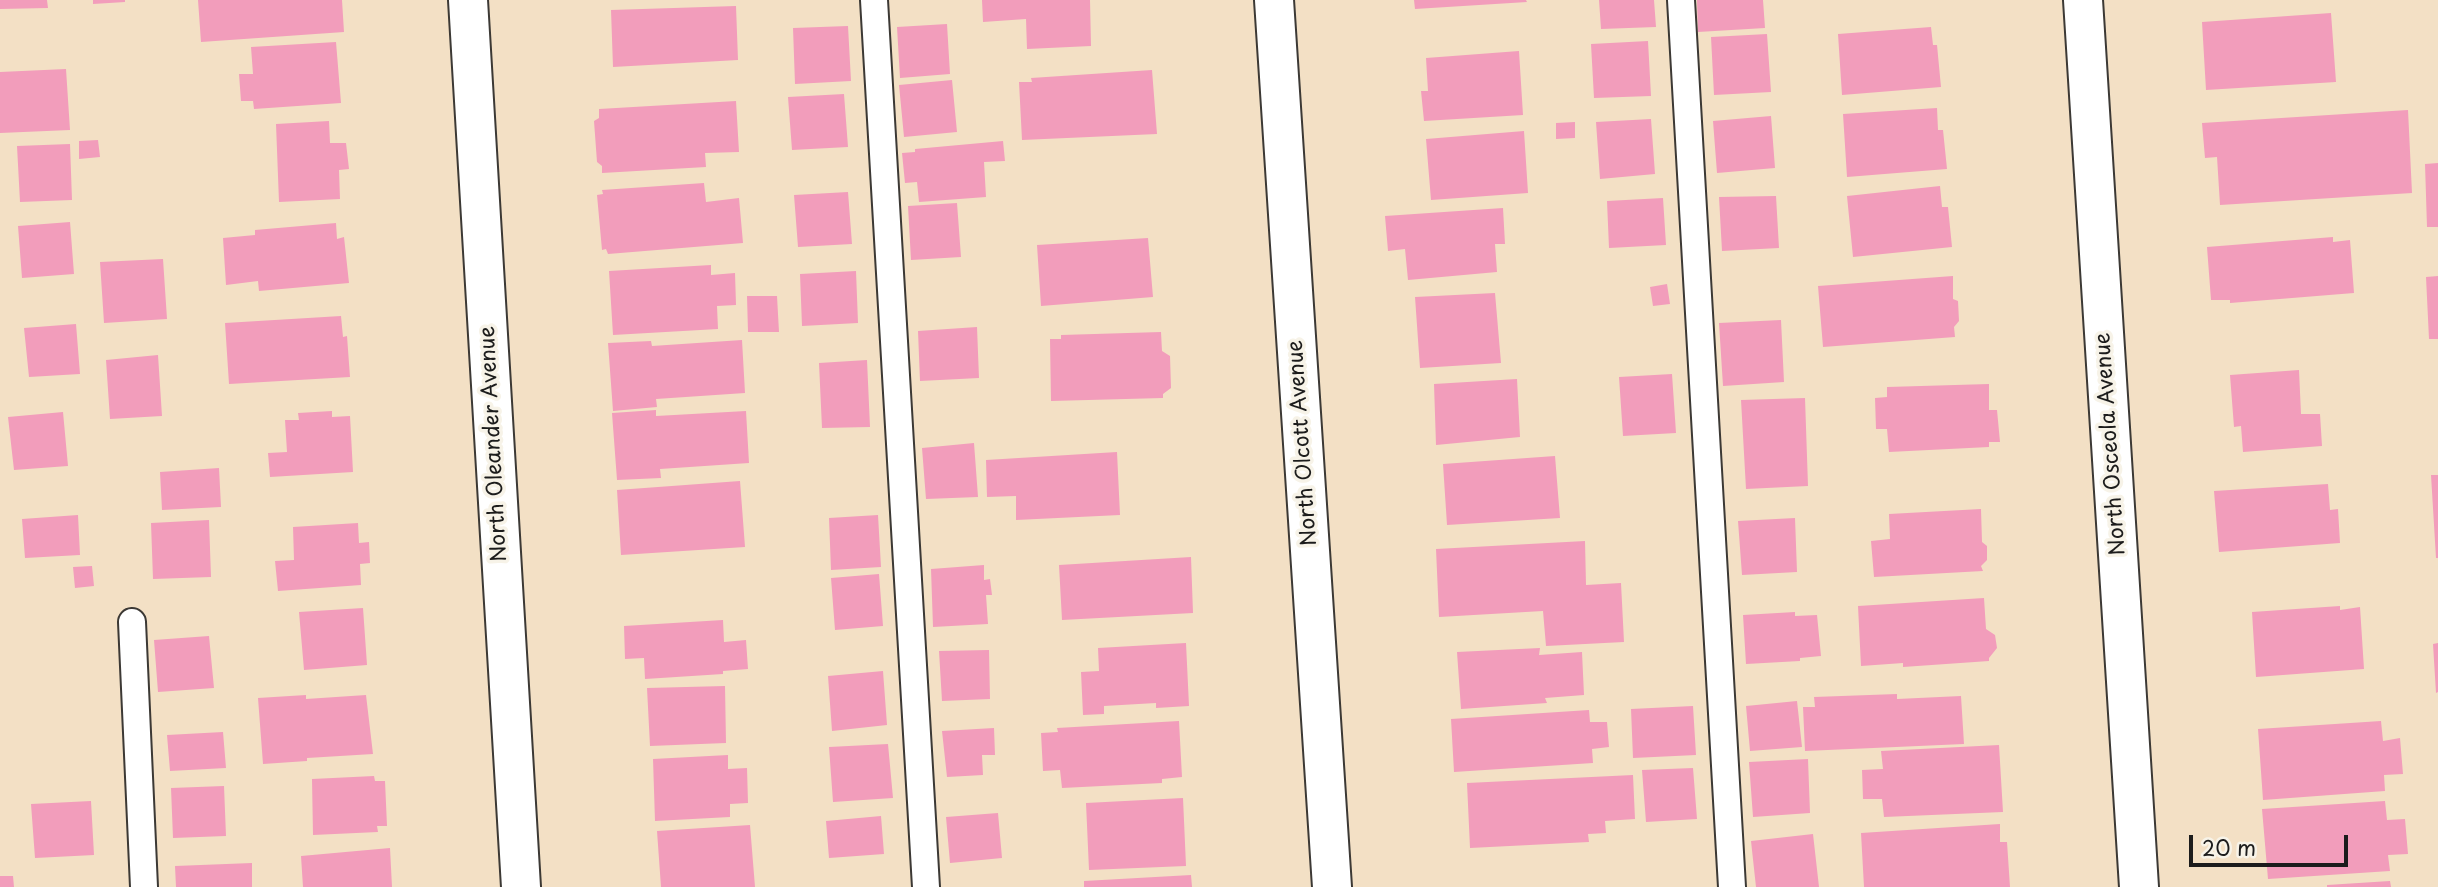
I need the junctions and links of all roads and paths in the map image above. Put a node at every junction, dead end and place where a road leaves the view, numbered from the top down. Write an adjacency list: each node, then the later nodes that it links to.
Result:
1 (468, 0): 8 (street, North Oleander Avenue)
2 (874, 0): 9 (lane)
3 (1274, 0): 10 (street, North Olcott Avenue)
4 (1681, 0): 11 (lane)
5 (2083, 0): 12 (street, North Osceola Avenue)
6 (132, 622): 7 (lane)
7 (144, 887)
8 (521, 887)
9 (926, 887)
10 (1332, 887)
11 (1732, 887)
12 (2139, 887)

